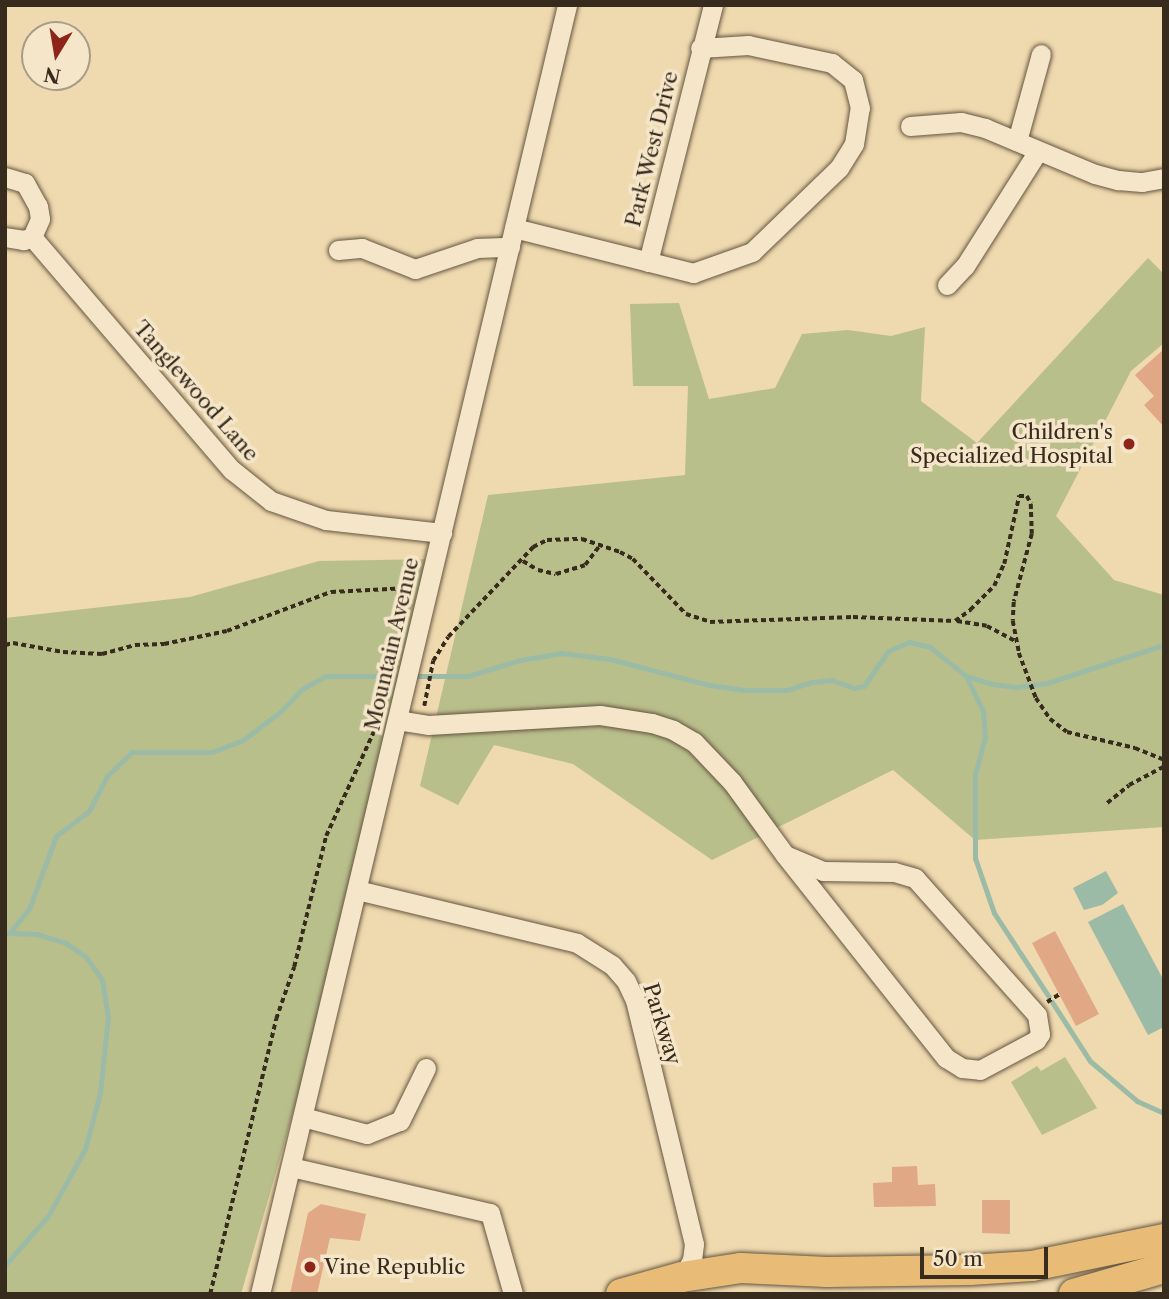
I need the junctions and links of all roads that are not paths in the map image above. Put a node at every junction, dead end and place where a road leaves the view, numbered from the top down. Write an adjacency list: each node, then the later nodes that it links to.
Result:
1 (568, 5): 12 (street, Mountain Avenue)
2 (713, 5): 3 (street, Park West Drive)
3 (700, 48): 14 (street, Park West Drive); 14 (street, Park West Drive)
4 (1041, 54): 6 (street)
5 (910, 126): 6 (street)
6 (1017, 141): 7 (street)
7 (1038, 151): 9 (street); 15 (street)
8 (5, 177): 11 (street)
9 (1164, 178)
10 (5, 237): 11 (street)
11 (32, 237): 16 (street, Tanglewood Lane)
12 (512, 238): 13 (street, Park West Drive); 14 (street, Park West Drive); 16 (street, Mountain Avenue)
13 (338, 250)
14 (648, 262)
15 (947, 285)
16 (442, 533): 17 (street, Mountain Avenue)
17 (397, 720): 18 (street); 19 (street, Mountain Avenue)
18 (785, 855): 18 (street)
19 (357, 890): 21 (street, Mountain Avenue); 26 (street, Parkway)
20 (426, 1068): 21 (street)
21 (303, 1117): 22 (street, Mountain Avenue)
22 (291, 1167): 27 (street, Mountain Avenue); 28 (street)
23 (1164, 1239): 25 (highway)
24 (1164, 1268): 31 (highway)
25 (827, 1272): 26 (highway); 30 (highway)
26 (682, 1277): 29 (highway)
27 (260, 1294)
28 (513, 1294)
29 (621, 1294)
30 (867, 1294)
31 (1074, 1294)

